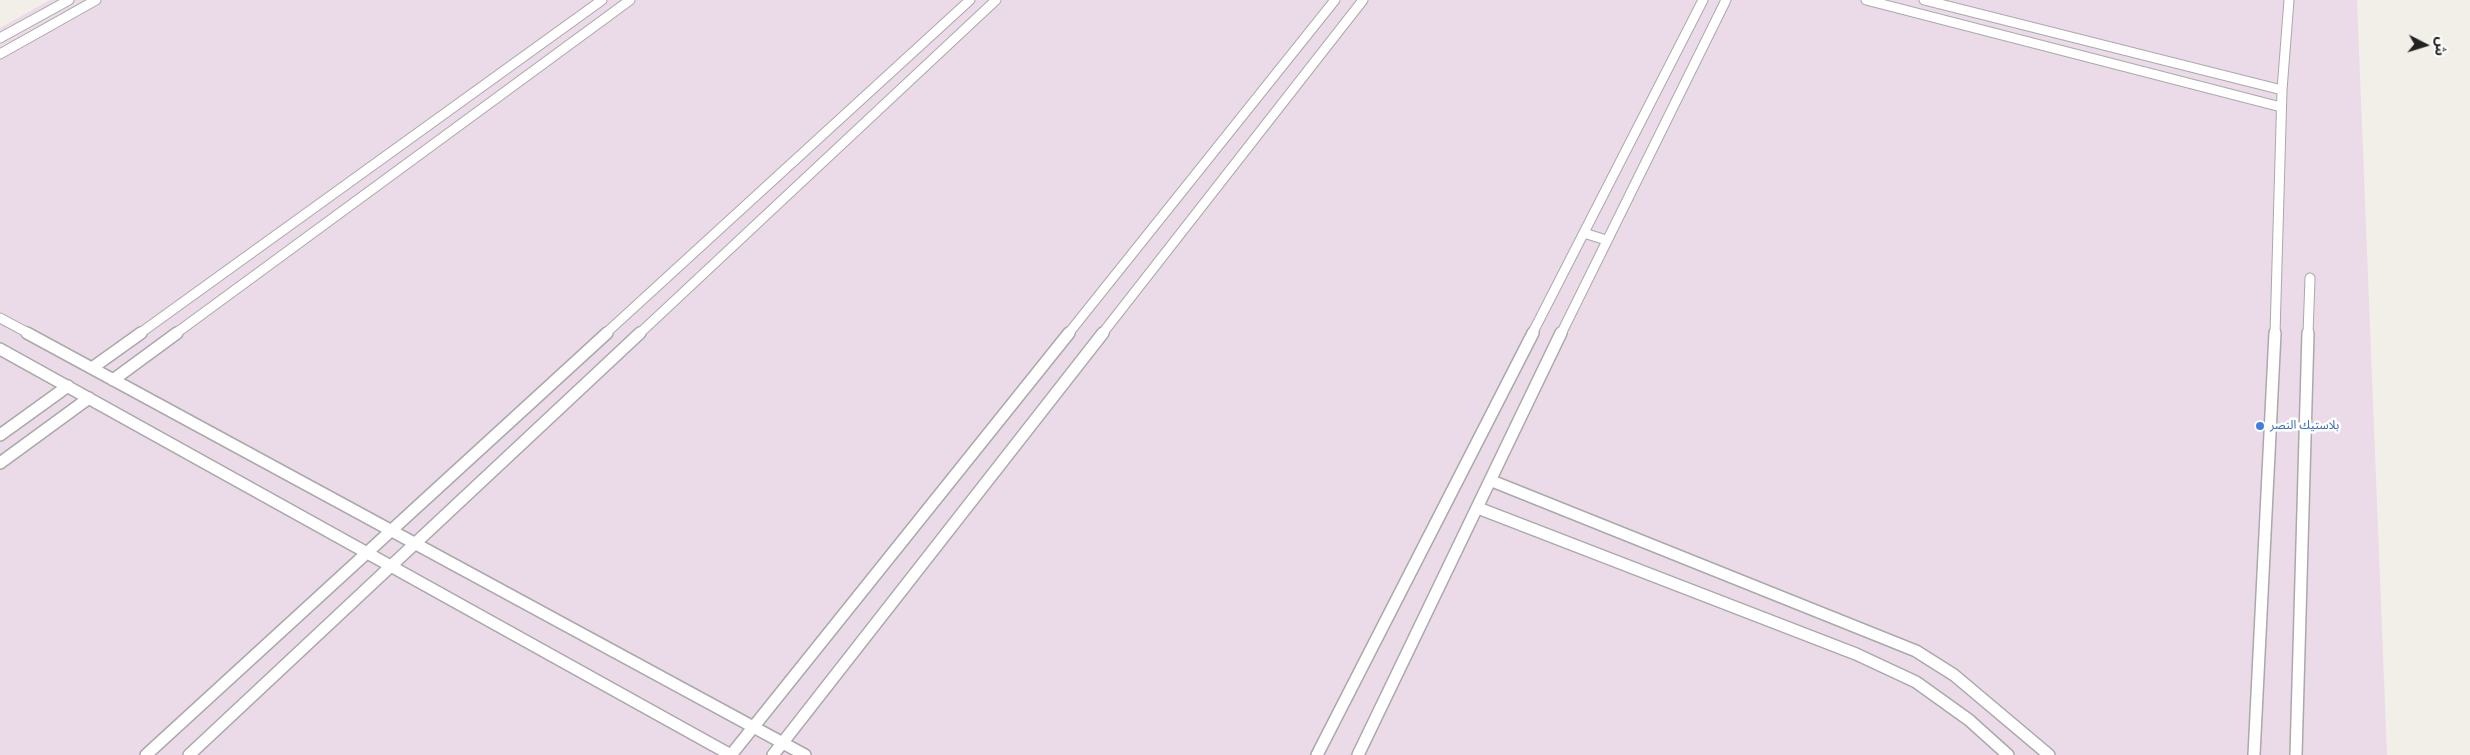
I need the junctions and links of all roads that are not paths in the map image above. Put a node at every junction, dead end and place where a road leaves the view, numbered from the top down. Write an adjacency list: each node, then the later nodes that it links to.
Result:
1 (69, 0): 14 (street)
2 (96, 0): 15 (street)
3 (602, 0): 23 (street)
4 (630, 0): 24 (street)
5 (970, 0): 31 (street)
6 (996, 0): 32 (street)
7 (1335, 0): 35 (street)
8 (1363, 0): 36 (street)
9 (1703, 0): 18 (street)
10 (1726, 0): 19 (street)
11 (1866, 0): 17 (street)
12 (1924, 0): 16 (street)
13 (2288, 0): 16 (street)
14 (0, 38)
15 (0, 54)
16 (2282, 90): 17 (street)
17 (2281, 107): 46 (street)
18 (1584, 233): 19 (street); 42 (street)
19 (1606, 240): 29 (street)
20 (2310, 278): 47 (street)
21 (0, 318): 23 (street)
22 (0, 348): 25 (street)
23 (92, 368): 24 (street)
24 (114, 380): 31 (street)
25 (68, 386): 26 (street); 27 (street)
26 (89, 398): 28 (street); 33 (street)
27 (0, 435)
28 (0, 463)
29 (1492, 481): 30 (street); 45 (street)
30 (1478, 508): 43 (street); 44 (street)
31 (391, 530): 32 (street); 33 (street)
32 (415, 543): 34 (street); 35 (street)
33 (367, 552): 34 (street); 37 (street)
34 (391, 566): 38 (street); 39 (street)
35 (754, 727): 36 (street); 39 (street)
36 (783, 743): 40 (street); 41 (street)
37 (146, 755)
38 (189, 755)
39 (731, 755)
40 (773, 755)
41 (805, 755)
42 (1317, 755)
43 (1358, 755)
44 (2008, 755)
45 (2049, 755)
46 (2254, 755)
47 (2296, 755)

